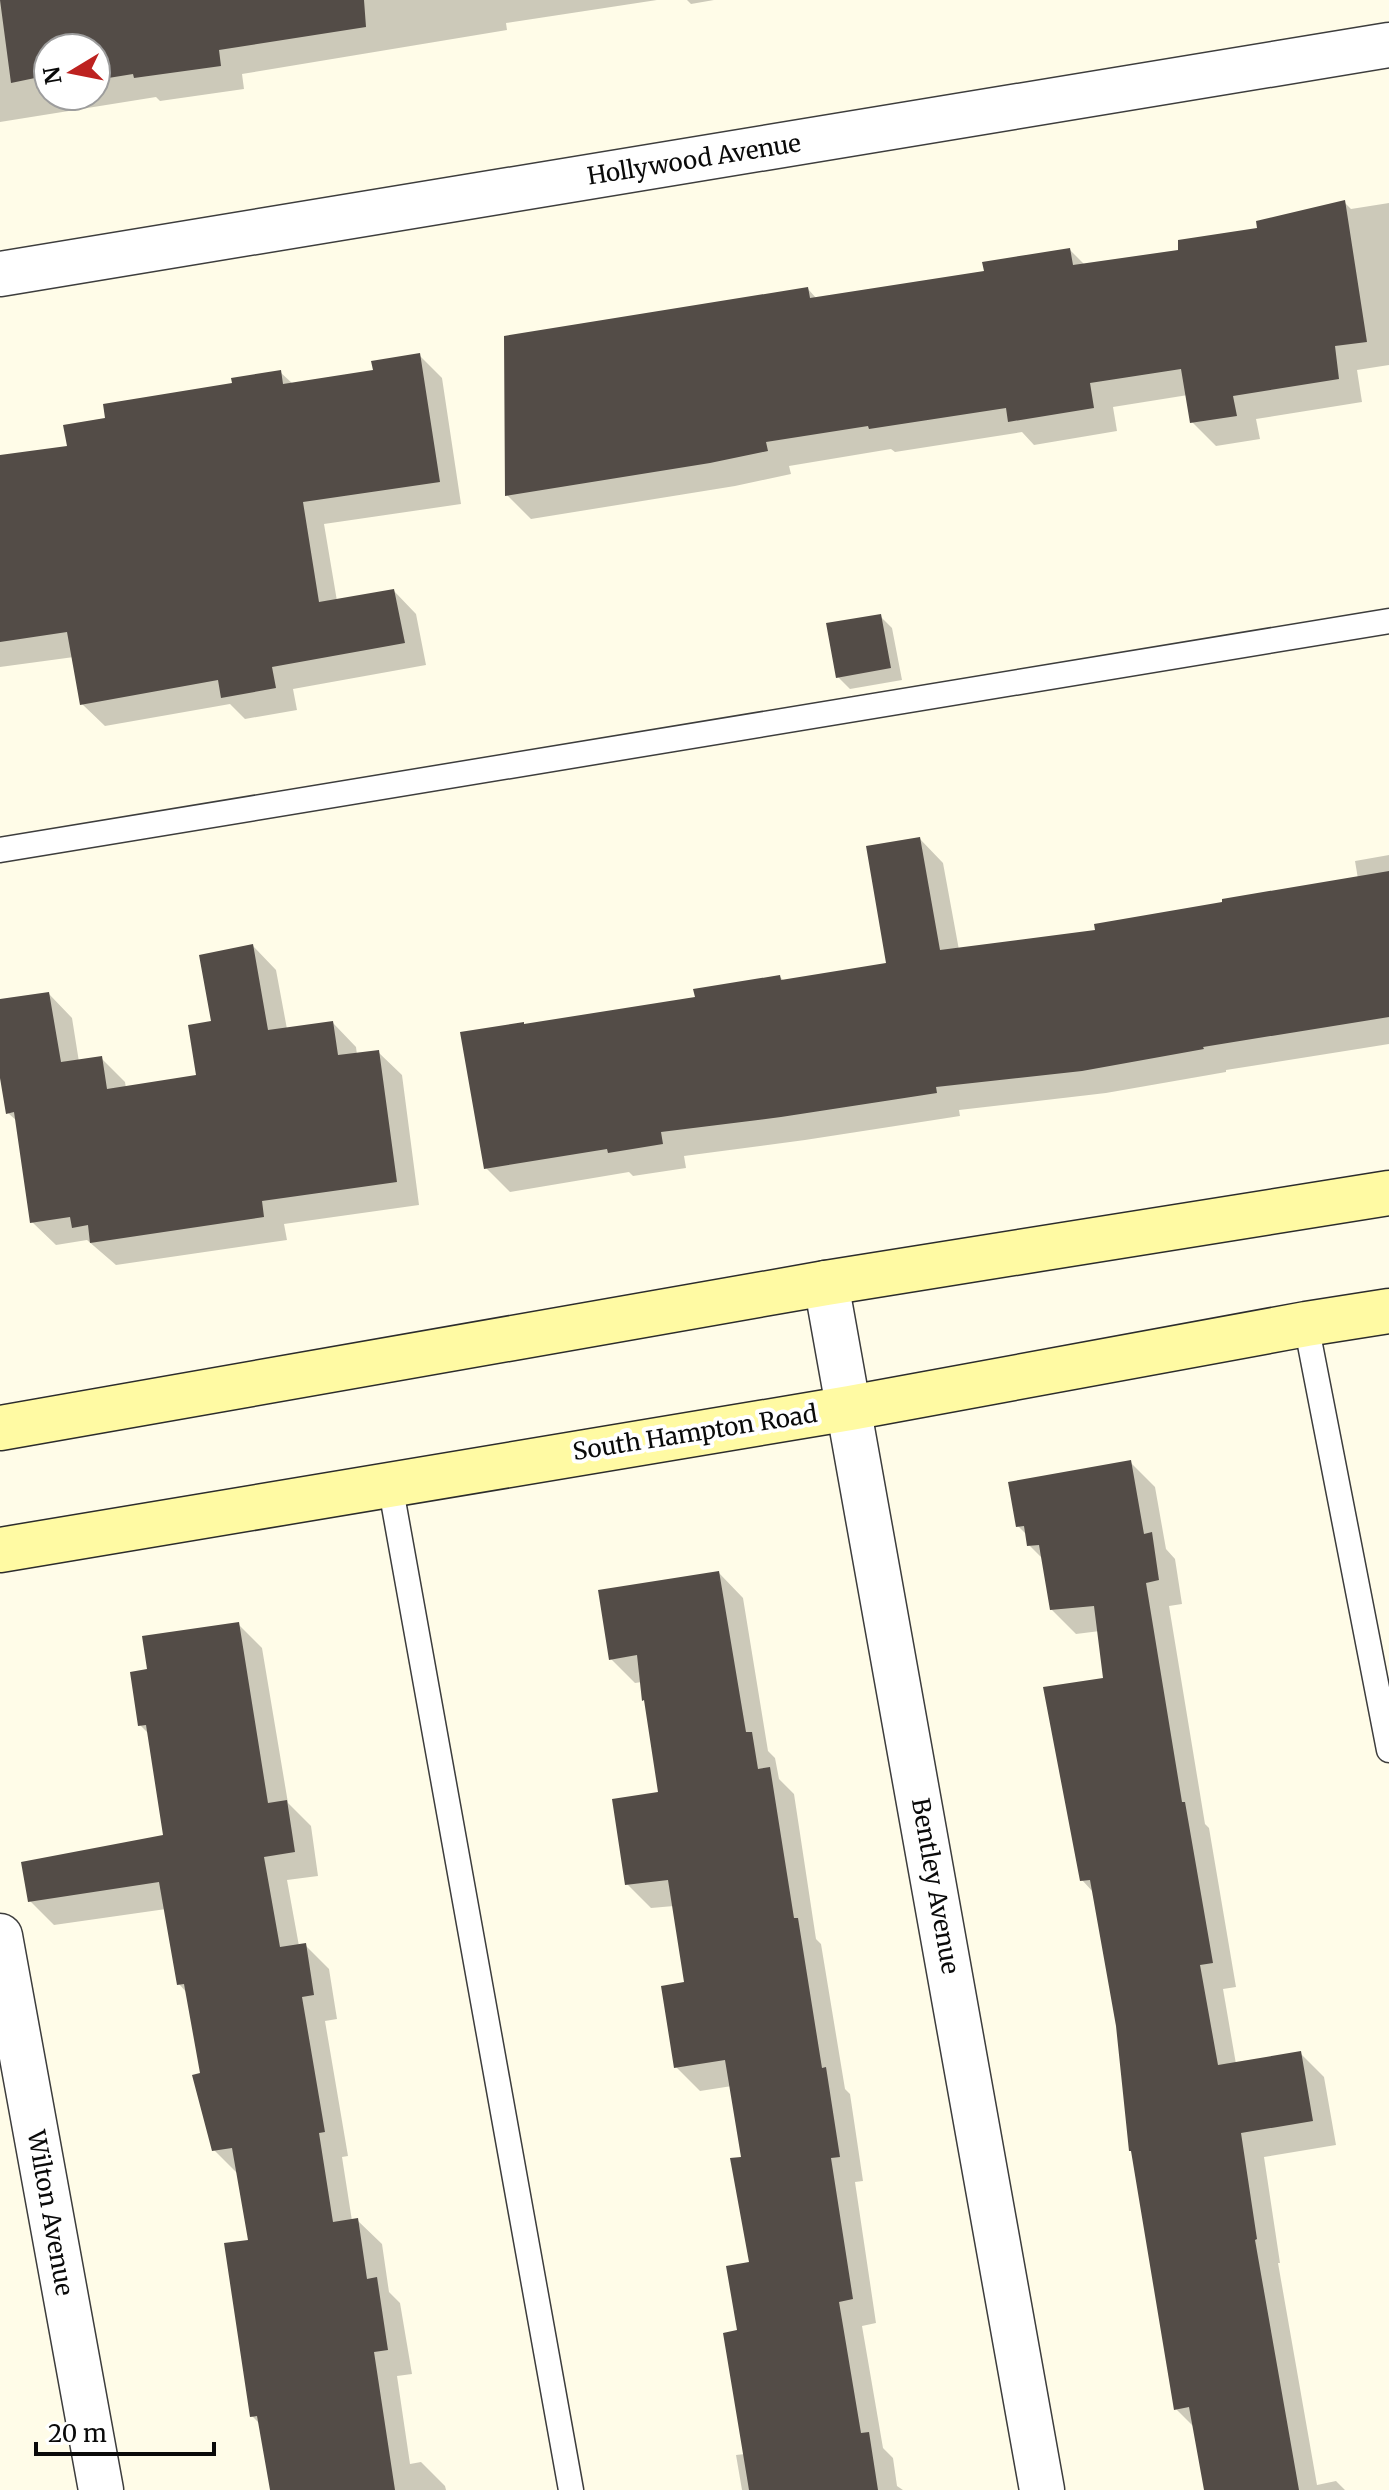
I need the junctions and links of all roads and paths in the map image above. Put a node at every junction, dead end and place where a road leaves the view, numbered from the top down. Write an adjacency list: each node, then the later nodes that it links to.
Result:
1 (1389, 45): 2 (street, Hollywood Avenue)
2 (0, 274)
3 (1389, 621): 4 (lane)
4 (0, 850)
5 (1389, 1193): 6 (main road)
6 (826, 1283): 9 (street, Bentley Avenue); 10 (main road)
7 (1389, 1311): 8 (main road, South Hampton Road)
8 (1306, 1324): 9 (main road, South Hampton Road); 13 (lane)
9 (850, 1408): 11 (main road, South Hampton Road); 17 (street, Bentley Avenue)
10 (0, 1428)
11 (390, 1484): 12 (main road, South Hampton Road); 16 (lane)
12 (0, 1550)
13 (1389, 1750)
14 (0, 1936): 15 (street, Wilton Avenue)
15 (101, 2490)
16 (571, 2490)
17 (1042, 2490)

